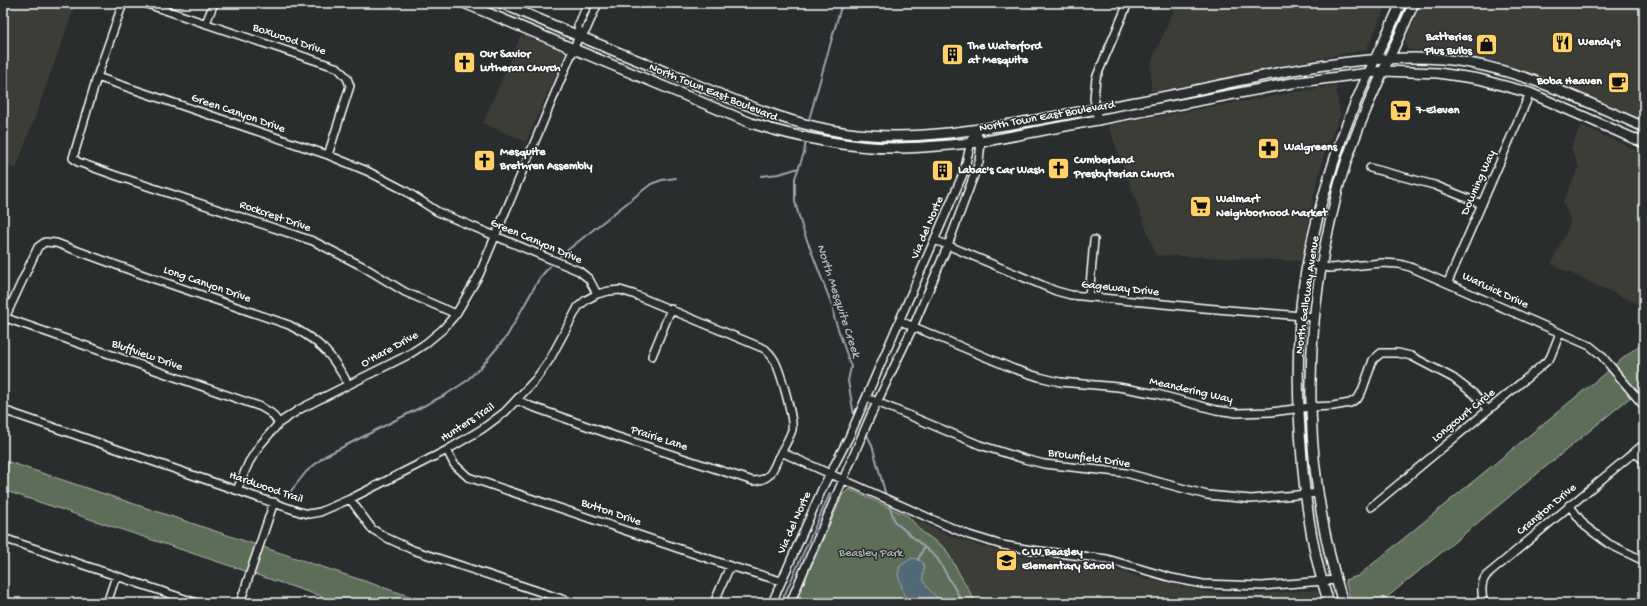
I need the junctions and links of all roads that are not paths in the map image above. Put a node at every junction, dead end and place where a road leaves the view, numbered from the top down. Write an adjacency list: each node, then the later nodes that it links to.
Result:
1 (123, 3): 20 (street)
2 (144, 3): 11 (street, Boxwood Drive)
3 (214, 3): 11 (street)
4 (464, 3): 13 (main road, North Town East Boulevard)
5 (501, 3): 12 (main road, North Town East Boulevard)
6 (588, 3): 12 (street)
7 (598, 3): 12 (street)
8 (1128, 3): 27 (street)
9 (1400, 3): 14 (main road, North Galloway Avenue)
10 (1414, 3): 15 (main road, North Galloway Avenue)
11 (206, 23): 37 (street, Boxwood Drive)
12 (579, 36): 13 (street, O'Hare Drive); 32 (main road, North Town East Boulevard)
13 (574, 49): 36 (main road, North Town East Boulevard); 42 (street, O'Hare Drive)
14 (1376, 58): 15 (main road, North Town East Boulevard); 18 (main road, North Town East Boulevard); 19 (main road, North Galloway Avenue)
15 (1390, 59): 16 (main road, North Town East Boulevard); 17 (main road, North Galloway Avenue)
16 (1482, 65): 21 (main road); 26 (main road, North Town East Boulevard)
17 (1384, 71): 19 (main road, North Town East Boulevard); 21 (main road, North Town East Boulevard); 40 (main road, North Galloway Avenue)
18 (1281, 72): 22 (main road); 23 (main road, North Town East Boulevard)
19 (1368, 73): 22 (main road, North Town East Boulevard); 39 (main road, North Galloway Avenue)
20 (97, 77): 37 (street, Green Canyon Drive); 52 (street, Rockcrest Drive)
21 (1479, 79): 24 (main road, North Town East Boulevard)
22 (1283, 84): 25 (main road, North Town East Boulevard)
23 (1216, 85): 25 (main road); 27 (main road, North Town East Boulevard)
24 (1530, 94): 28 (main road, North Town East Boulevard); 41 (street, Downing Way)
25 (1218, 96): 29 (main road, North Town East Boulevard)
26 (1591, 103): 28 (main road); 30 (main road, North Town East Boulevard)
27 (1095, 109): 29 (street); 31 (main road, North Town East Boulevard)
28 (1585, 117): 35 (main road, North Town East Boulevard)
29 (1098, 121): 33 (main road, North Town East Boulevard)
30 (1644, 127)
31 (975, 130): 32 (main road, North Town East Boulevard); 33 (street); 34 (street, Via del Norte)
32 (872, 136): 36 (main road)
33 (981, 142): 34 (main road, North Town East Boulevard); 45 (street, Via del Norte)
34 (970, 143): 36 (main road, North Town East Boulevard); 43 (street, Via del Norte)
35 (1644, 143)
36 (873, 147)
37 (328, 155): 42 (street, Green Canyon Drive)
38 (1370, 168): 41 (street)
39 (1331, 171): 40 (main road); 46 (main road, North Galloway Avenue)
40 (1342, 174): 47 (main road, North Galloway Avenue)
41 (1482, 204): 48 (street, Downing Way)
42 (495, 236): 49 (street, Green Canyon Drive); 52 (street, O'Hare Drive)
43 (935, 240): 45 (street, Gageway Drive); 56 (street, Via del Norte)
44 (1094, 240): 50 (street)
45 (948, 245): 50 (street, Gageway Drive); 57 (street, Via del Norte)
46 (1308, 264): 47 (street, Warwick Drive); 53 (main road, North Galloway Avenue)
47 (1321, 266): 48 (street, Warwick Drive); 54 (main road, North Galloway Avenue)
48 (1448, 282): 58 (street, Warwick Drive)
49 (597, 294): 51 (street); 62 (street, Hunters Trail)
50 (1089, 297): 53 (street, Gageway Drive)
51 (671, 310): 59 (street); 72 (street)
52 (456, 314): 60 (street, O'Hare Drive)
53 (1300, 316): 54 (street, Gageway Drive); 66 (main road, North Galloway Avenue)
54 (1314, 317): 65 (main road, North Galloway Avenue)
55 (3, 319): 60 (street, Long Canyon Drive); 69 (street, Bluffview Drive)
56 (900, 321): 57 (street, Meandering Way); 61 (street, Via del Norte)
57 (913, 327): 63 (street, Via del Norte); 66 (street, Meandering Way)
58 (1560, 333): 64 (street, Warwick Drive); 68 (street, Longcourt Circle)
59 (652, 356)
60 (348, 384): 69 (street, O'Hare Drive)
61 (866, 398): 63 (street, Brownfield Drive); 75 (street, Via del Norte)
62 (518, 400): 71 (street, Hunters Trail); 72 (street, Prairie Lane)
63 (876, 402): 76 (street, Via del Norte); 79 (street, Brownfield Drive)
64 (1644, 406)
65 (1310, 407): 66 (street, Meandering Way); 68 (street, Meandering Way); 78 (main road, North Galloway Avenue)
66 (1298, 409): 79 (main road, North Galloway Avenue)
67 (3, 410): 77 (street, Hardwood Trail)
68 (1488, 410): 83 (street, Longcourt Circle)
69 (279, 423): 77 (street, O'Hare Drive)
70 (1644, 444): 73 (street, Cranston Drive)
71 (447, 450): 80 (street, Hunters Trail); 86 (street, Button Drive)
72 (781, 452): 75 (street)
73 (1635, 452): 74 (street); 82 (street, Cranston Drive)
74 (1644, 461)
75 (830, 474): 76 (street); 89 (street, Via del Norte)
76 (843, 480): 90 (street); 97 (street, Via del Norte)
77 (237, 490): 81 (street, Hardwood Trail)
78 (1319, 493): 79 (street, Brownfield Drive); 88 (main road, North Galloway Avenue)
79 (1305, 495): 90 (main road, North Galloway Avenue)
80 (350, 499): 81 (street, Hardwood Trail); 94 (street)
81 (274, 502): 93 (street)
82 (1569, 505): 85 (street); 100 (street, Cranston Drive)
83 (1371, 507)
84 (3, 538): 87 (street)
85 (1644, 561)
86 (730, 566): 89 (street, Button Drive); 95 (street)
87 (116, 576): 91 (street); 92 (street)
88 (1336, 580): 90 (street); 99 (main road, North Galloway Avenue)
89 (781, 581): 96 (street, Via del Norte)
90 (1322, 582): 98 (main road, North Galloway Avenue)
91 (107, 603)
92 (197, 603)
93 (240, 603)
94 (574, 603)
95 (714, 603)
96 (772, 603)
97 (790, 603)
98 (1329, 603)
99 (1344, 603)
100 (1483, 603)

